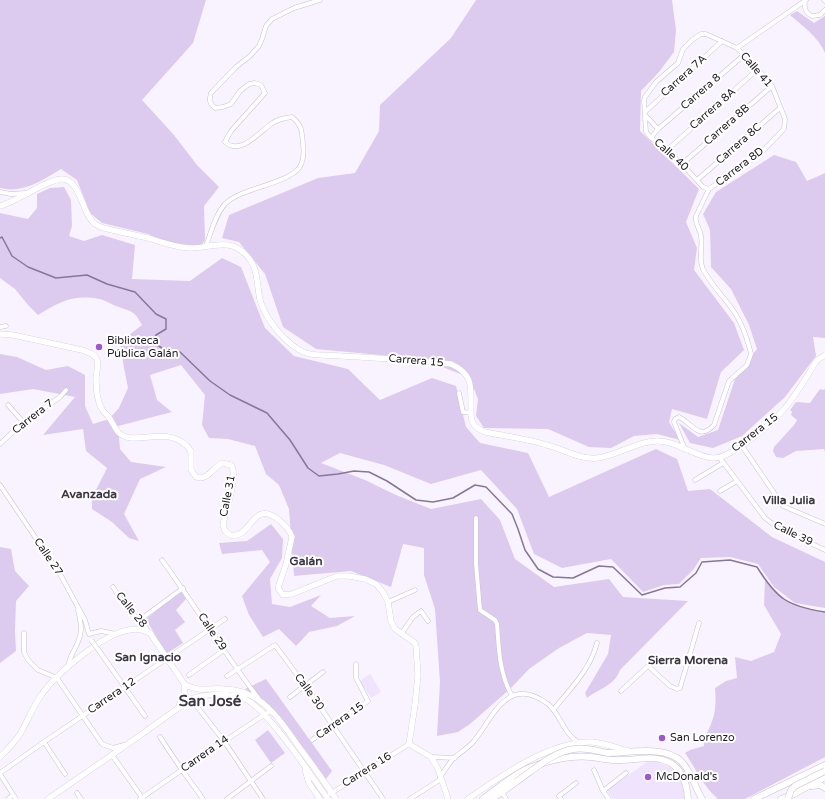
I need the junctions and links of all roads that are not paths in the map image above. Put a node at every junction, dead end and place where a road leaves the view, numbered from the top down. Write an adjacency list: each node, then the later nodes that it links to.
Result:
1 (320, 0): 22 (street)
2 (806, 1): 3 (street); 5 (street)
3 (825, 10)
4 (722, 41): 5 (street, Calle 41); 9 (street, Calle 41); 11 (street, Carrera 7A)
5 (737, 48): 6 (street, Calle 41)
6 (744, 55): 7 (street, Calle 41); 13 (street, Carrera 8)
7 (758, 69): 8 (street, Calle 41); 15 (street, Carrera 8A)
8 (772, 86): 10 (street, Calle 41); 16 (street, Carrera 8B)
9 (649, 91): 11 (street, Calle 40)
10 (780, 108): 12 (street, Calle 41); 17 (street, Carrera 8C)
11 (645, 114): 13 (street); 14 (street, Calle 40)
12 (785, 126): 18 (street, Carrera 8D)
13 (658, 129): 14 (street, Carrera 8)
14 (651, 138): 15 (street, Calle 40)
15 (667, 150): 16 (street, Calle 40)
16 (682, 164): 17 (street, Calle 40)
17 (697, 180): 18 (street, Calle 40)
18 (709, 189): 34 (street)
19 (0, 192): 20 (street)
20 (29, 193): 21 (main road, Carrera 15); 22 (main road, Carrera 15)
21 (2, 204)
22 (206, 246): 30 (main road, Carrera 15)
23 (6, 326): 24 (street)
24 (0, 327)
25 (0, 334): 47 (main road, Calle 31)
26 (825, 355): 33 (main road, Carrera 15)
27 (66, 390): 31 (street, Carrera 7)
28 (459, 393): 30 (street)
29 (8, 406): 31 (street)
30 (471, 413): 34 (main road, Carrera 15)
31 (24, 423): 32 (street, Carrera 7)
32 (0, 444)
33 (742, 446): 35 (main road, Carrera 15); 41 (street)
34 (684, 448): 35 (main road, Carrera 15)
35 (721, 461): 36 (street); 37 (street, Calle 39)
36 (695, 480)
37 (737, 480): 39 (street); 42 (street, Calle 39)
38 (0, 485): 48 (street, Calle 27)
39 (720, 491)
40 (476, 518): 73 (street)
41 (825, 524)
42 (825, 550)
43 (162, 560): 45 (street, Calle 29)
44 (113, 587): 49 (street, Calle 28)
45 (183, 588): 49 (street); 53 (street, Calle 29)
46 (415, 590): 47 (street)
47 (388, 602): 57 (main road, Calle 31)
48 (78, 608): 56 (street, Calle 27); 63 (street)
49 (141, 618): 55 (street, Calle 28)
50 (225, 619): 53 (street, Carrera 12)
51 (428, 621): 57 (street)
52 (699, 623): 72 (street)
53 (210, 628): 60 (street, Calle 29); 61 (street, Carrera 12)
54 (24, 633): 68 (street)
55 (150, 633): 56 (main road); 61 (main road)
56 (116, 634): 63 (main road)
57 (400, 634): 90 (main road, Calle 31)
58 (91, 640): 71 (street, bridge)
59 (597, 643): 77 (street)
60 (224, 650): 64 (street, Calle 29); 66 (street)
61 (168, 659): 69 (main road); 71 (street, Carrera 12)
62 (356, 664): 83 (street, Carrera 15)
63 (68, 666): 68 (main road)
64 (237, 670): 67 (street); 70 (street, Calle 30); 76 (street, Calle 29)
65 (323, 672): 70 (street)
66 (189, 675)
67 (227, 676)
68 (56, 678): 81 (street); 93 (main road)
69 (185, 685): 76 (main road); 78 (main road)
70 (305, 686): 74 (street); 83 (street, Calle 30)
71 (126, 688): 81 (street, Carrera 12); 82 (street)
72 (621, 691)
73 (512, 696): 77 (street); 95 (street)
74 (290, 697)
75 (191, 699): 78 (main road); 80 (main road); 86 (street)
76 (263, 704): 79 (main road)
77 (554, 709): 88 (street)
78 (175, 711): 89 (main road)
79 (270, 711): 80 (street, Carrera 14); 112 (main road)
80 (264, 714): 86 (street, Carrera 14); 116 (main road)
81 (83, 715): 87 (street, Carrera 12); 89 (street)
82 (145, 716)
83 (332, 725): 85 (street, Carrera 15); 101 (street, Calle 30)
84 (160, 737): 98 (street)
85 (312, 740)
86 (224, 741): 98 (street, Carrera 14); 107 (street)
87 (44, 742): 103 (street, Carrera 12); 104 (street)
88 (578, 742): 91 (main road); 129 (main road)
89 (129, 743): 92 (main road)
90 (409, 744): 94 (main road); 101 (street, Carrera 16)
91 (632, 752): 113 (main road, bridge); 136 (main road)
92 (112, 755): 119 (main road); 121 (street)
93 (0, 757)
94 (431, 757): 95 (street); 106 (main road)
95 (455, 758): 106 (street)
96 (825, 765): 137 (main road)
97 (271, 766): 107 (street)
98 (182, 770): 121 (street, Carrera 14); 122 (street)
99 (594, 770): 111 (street)
100 (825, 771): 117 (main road, bridge)
101 (364, 772): 112 (street, Carrera 16); 126 (street, Calle 30)
102 (626, 773): 111 (street)
103 (0, 774): 115 (street)
104 (65, 774)
105 (825, 777): 109 (main road)
106 (441, 778): 127 (street); 128 (main road)
107 (251, 781): 123 (street); 124 (street)
108 (576, 783): 133 (street)
109 (806, 787): 110 (main road); 117 (main road)
110 (825, 788)
111 (603, 791): 134 (street)
112 (332, 792): 116 (street, Carrera 16); 125 (main road)
113 (502, 792): 131 (main road); 132 (street)
114 (77, 793): 120 (street)
115 (15, 797): 118 (street)
116 (324, 798)
117 (789, 798): 138 (main road)
118 (8, 799)
119 (48, 799)
120 (81, 799)
121 (142, 799)
122 (203, 799)
123 (227, 799)
124 (263, 799)
125 (336, 799)
126 (383, 799)
127 (410, 799)
128 (448, 799)
129 (468, 799)
130 (482, 799): 135 (main road)
131 (492, 799)
132 (506, 799)
133 (561, 799)
134 (609, 799)
135 (688, 799)
136 (702, 799)
137 (754, 799)
138 (781, 799)

